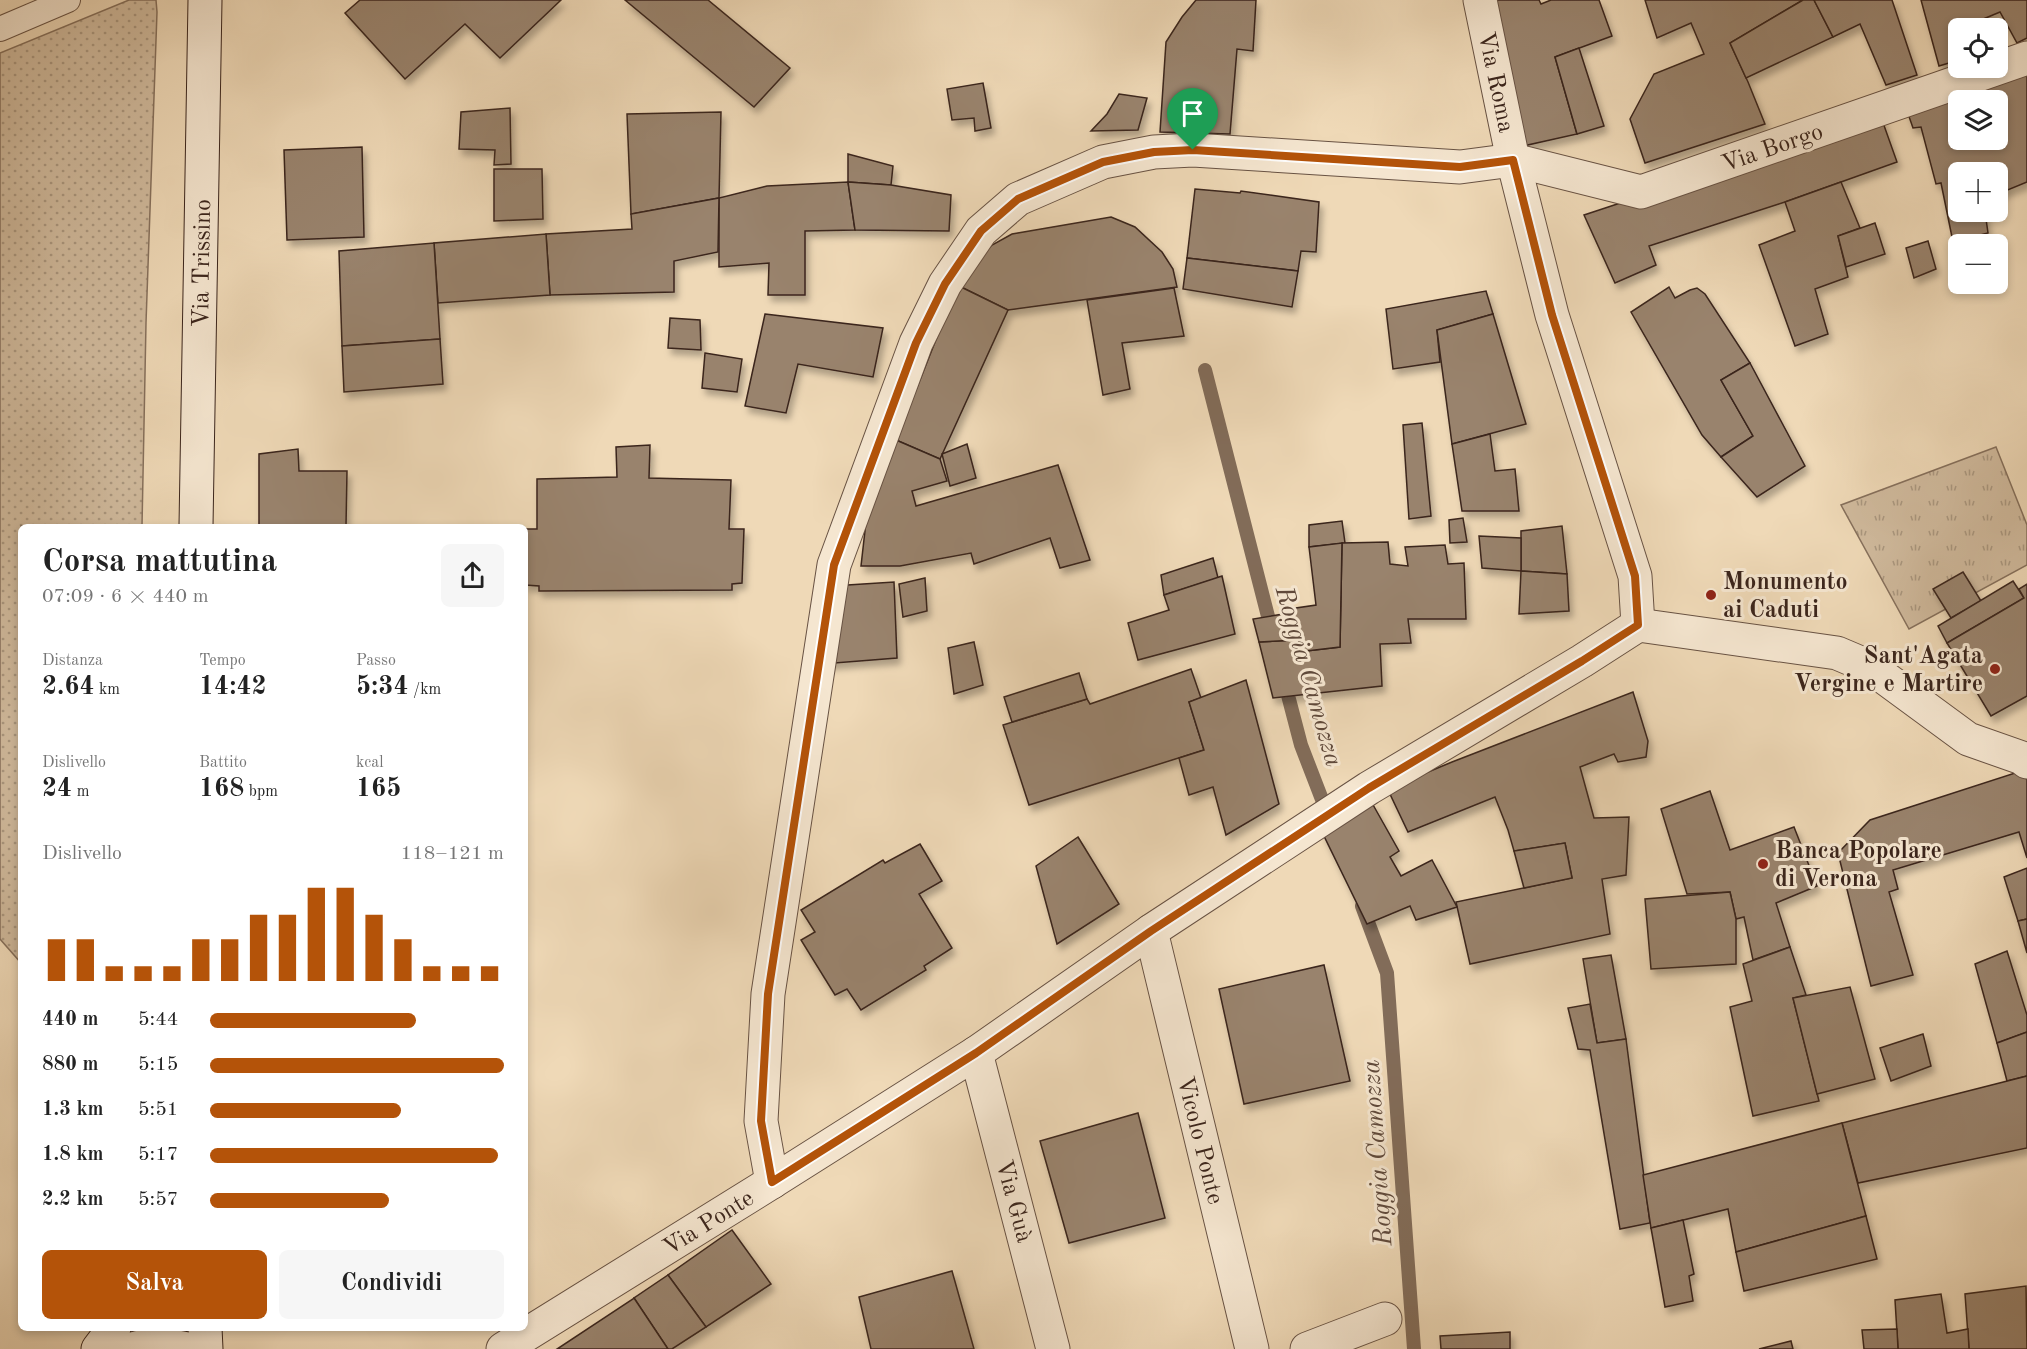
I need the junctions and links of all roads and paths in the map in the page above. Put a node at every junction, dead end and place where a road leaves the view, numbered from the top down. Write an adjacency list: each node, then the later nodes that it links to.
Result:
1 (68, 0): 4 (lane)
2 (205, 0): 7 (street, Via Trissino)
3 (1480, 0): 6 (street, Via Roma)
4 (0, 28)
5 (2027, 58): 6 (street, Via Borgo)
6 (1513, 160): 8 (street, Via Roma); 12 (street)
7 (196, 524)
8 (1638, 625): 9 (street); 10 (street, Via Ponte)
9 (2025, 758)
10 (1151, 931): 11 (street, Via Ponte); 22 (street, Vicolo Ponte)
11 (976, 1053): 12 (street, Via Ponte); 21 (street, Via Guà)
12 (772, 1182): 20 (street, Via Ponte)
13 (1385, 1319): 23 (street)
14 (112, 1331): 16 (street)
15 (205, 1331): 19 (street)
16 (98, 1349)
17 (132, 1349): 18 (street)
18 (188, 1349)
19 (206, 1349)
20 (502, 1349)
21 (1053, 1349)
22 (1252, 1349)
23 (1307, 1349)

